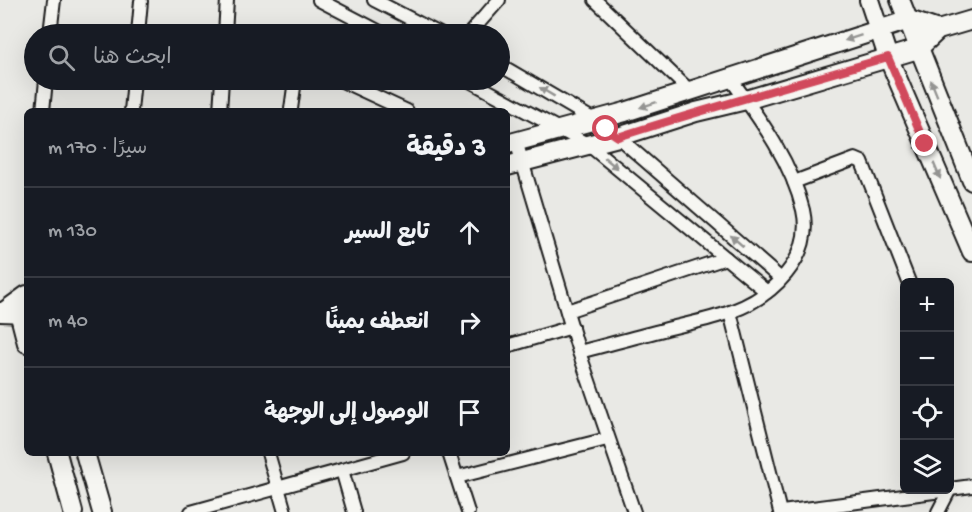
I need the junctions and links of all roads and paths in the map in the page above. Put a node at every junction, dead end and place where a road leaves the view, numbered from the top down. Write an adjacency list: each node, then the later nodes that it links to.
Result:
1 (54, 0): 12 (street)
2 (227, 0): 14 (street)
3 (319, 0): 15 (street)
4 (374, 0): 16 (street)
5 (499, 0): 17 (street)
6 (595, 0): 30 (street)
7 (869, 0): 18 (street)
8 (900, 0): 10 (street)
9 (141, 1): 13 (street)
10 (909, 20): 18 (street); 19 (street); 20 (street)
11 (972, 20): 19 (street)
12 (51, 24)
13 (139, 24)
14 (226, 24)
15 (365, 24)
16 (421, 24)
17 (478, 24)
18 (879, 29): 21 (street); 23 (street, one-way to 23)
19 (938, 30): 20 (street)
20 (918, 49): 21 (street); 43 (street, one-way to 20)
21 (888, 57): 31 (street); 45 (street, one-way to 45)
22 (510, 71): 37 (street, one-way to 22)
23 (730, 78): 30 (street); 31 (street)
24 (45, 90): 32 (street)
25 (133, 90): 33 (street)
26 (221, 90): 34 (street)
27 (294, 90): 35 (street)
28 (361, 90): 36 (street)
29 (487, 90): 38 (street)
30 (690, 91): 37 (street, one-way to 37)
31 (746, 100): 39 (street); 44 (street)
32 (43, 108)
33 (131, 108)
34 (220, 108)
35 (291, 108)
36 (400, 108)
37 (594, 120): 38 (street); 39 (street)
38 (563, 129): 40 (street); 41 (street)
39 (618, 137): 41 (street); 48 (street, one-way to 39)
40 (512, 143): 42 (street)
41 (589, 145): 42 (street); 46 (street, one-way to 46)
42 (515, 164): 51 (street)
43 (972, 181)
44 (794, 182): 47 (street); 48 (street)
45 (972, 252)
46 (726, 258): 49 (street); 51 (street)
47 (907, 278)
48 (781, 279): 49 (street)
49 (767, 292): 53 (street)
50 (24, 299): 52 (street)
51 (567, 311): 54 (street)
52 (13, 312): 55 (street)
53 (730, 312): 57 (street); 78 (street)
54 (572, 327): 56 (street); 57 (street)
55 (24, 336)
56 (510, 345)
57 (579, 352): 58 (street)
58 (607, 439): 65 (street); 77 (street)
59 (58, 456): 71 (street)
60 (86, 456): 72 (street)
61 (269, 456): 68 (street)
62 (392, 456): 64 (street)
63 (451, 456): 65 (street)
64 (342, 470): 68 (street); 75 (street)
65 (457, 477): 76 (street)
66 (972, 486): 67 (street)
67 (954, 488)
68 (278, 489): 73 (street); 74 (street)
69 (913, 494): 78 (street)
70 (947, 494): 79 (street)
71 (73, 512)
72 (102, 512)
73 (191, 512)
74 (285, 512)
75 (354, 512)
76 (468, 512)
77 (634, 512)
78 (781, 512)
79 (938, 512)

